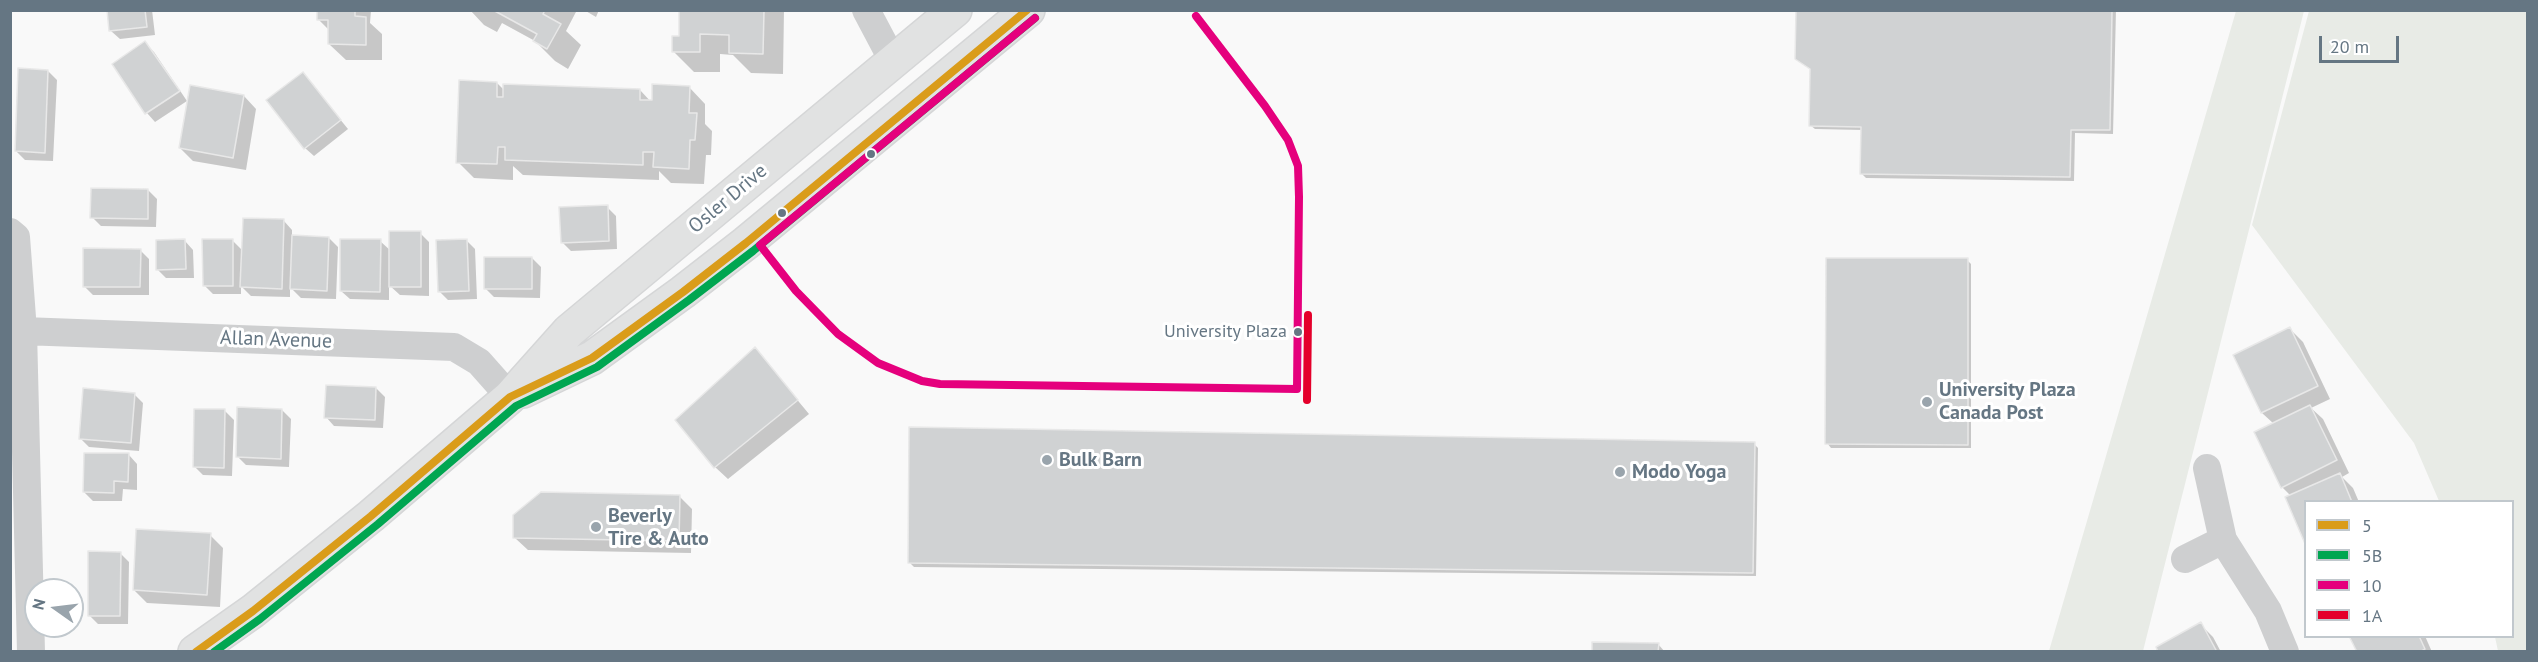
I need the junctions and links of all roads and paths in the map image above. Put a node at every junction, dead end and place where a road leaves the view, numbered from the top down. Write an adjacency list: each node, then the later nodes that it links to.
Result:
1 (866, 10): 4 (street)
2 (955, 10): 4 (main road, Osler Drive)
3 (1028, 10): 7 (main road, Osler Drive)
4 (893, 61): 7 (main road, Osler Drive)
5 (10, 232): 6 (street)
6 (22, 332): 7 (street, Allan Avenue); 11 (street)
7 (510, 397): 12 (main road, Osler Drive)
8 (2207, 468): 9 (street)
9 (2223, 540): 10 (street); 13 (street)
10 (2185, 559)
11 (31, 651)
12 (195, 651)
13 (2285, 651)

